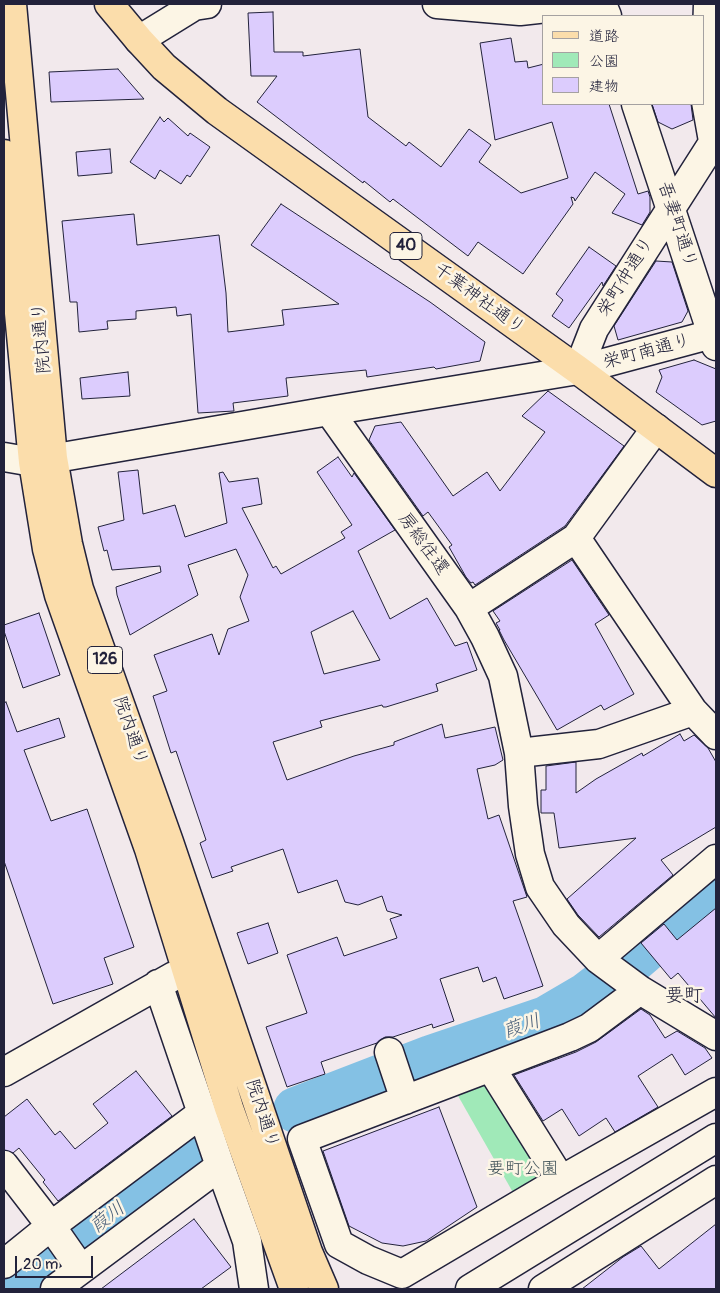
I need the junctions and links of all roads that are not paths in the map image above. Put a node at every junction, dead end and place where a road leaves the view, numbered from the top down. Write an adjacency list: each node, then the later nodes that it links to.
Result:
1 (12, 4): 17 (main road, 院内通り / 126)
2 (109, 4): 7 (main road, 千葉神社通り / 40)
3 (198, 4): 7 (street)
4 (437, 4): 5 (street)
5 (583, 4)
6 (708, 4): 9 (street)
7 (139, 40): 13 (main road, 千葉神社通り / 40)
8 (636, 105): 11 (street, 吾妻町通り)
9 (715, 139): 11 (street, 栄町仲通り)
10 (4, 154): 17 (main road, 院内通り / 126)
11 (671, 206): 12 (street, 吾妻町通り); 13 (street, 栄町仲通り)
12 (715, 338): 13 (street, 栄町南通り)
13 (578, 370): 14 (street, 栄町南通り); 15 (main road, 千葉神社通り / 40)
14 (329, 411): 17 (street); 20 (street, 房総往還)
15 (656, 428): 18 (main road, 千葉神社通り / 40); 19 (street)
16 (4, 457): 17 (street)
17 (43, 460): 26 (main road, 院内通り / 126); 47 (main road, 院内通り / 126)
18 (716, 473)
19 (576, 538): 20 (street); 21 (street)
20 (469, 608): 23 (street, 房総往還)
21 (692, 711): 22 (street); 23 (street)
22 (716, 735)
23 (519, 753): 25 (street, 房総往還)
24 (716, 859): 25 (street)
25 (600, 961): 28 (street, 房総往還)
26 (186, 970): 27 (street); 46 (main road, 院内通り / 126)
27 (158, 984): 32 (street); 35 (street)
28 (634, 986): 29 (street); 31 (street)
29 (716, 1036)
30 (389, 1052): 34 (street)
31 (491, 1068): 34 (street); 39 (street)
32 (4, 1072)
33 (716, 1092): 39 (street)
34 (405, 1100): 39 (street)
35 (202, 1113): 38 (street); 41 (street)
36 (716, 1138): 48 (street)
37 (4, 1165): 41 (street)
38 (220, 1166): 43 (street); 45 (street)
39 (561, 1180)
40 (716, 1180): 49 (street)
41 (54, 1230): 42 (street); 43 (street)
42 (4, 1264)
43 (78, 1264): 44 (street)
44 (55, 1289)
45 (254, 1289)
46 (294, 1289)
47 (324, 1289)
48 (470, 1289)
49 (542, 1289)

